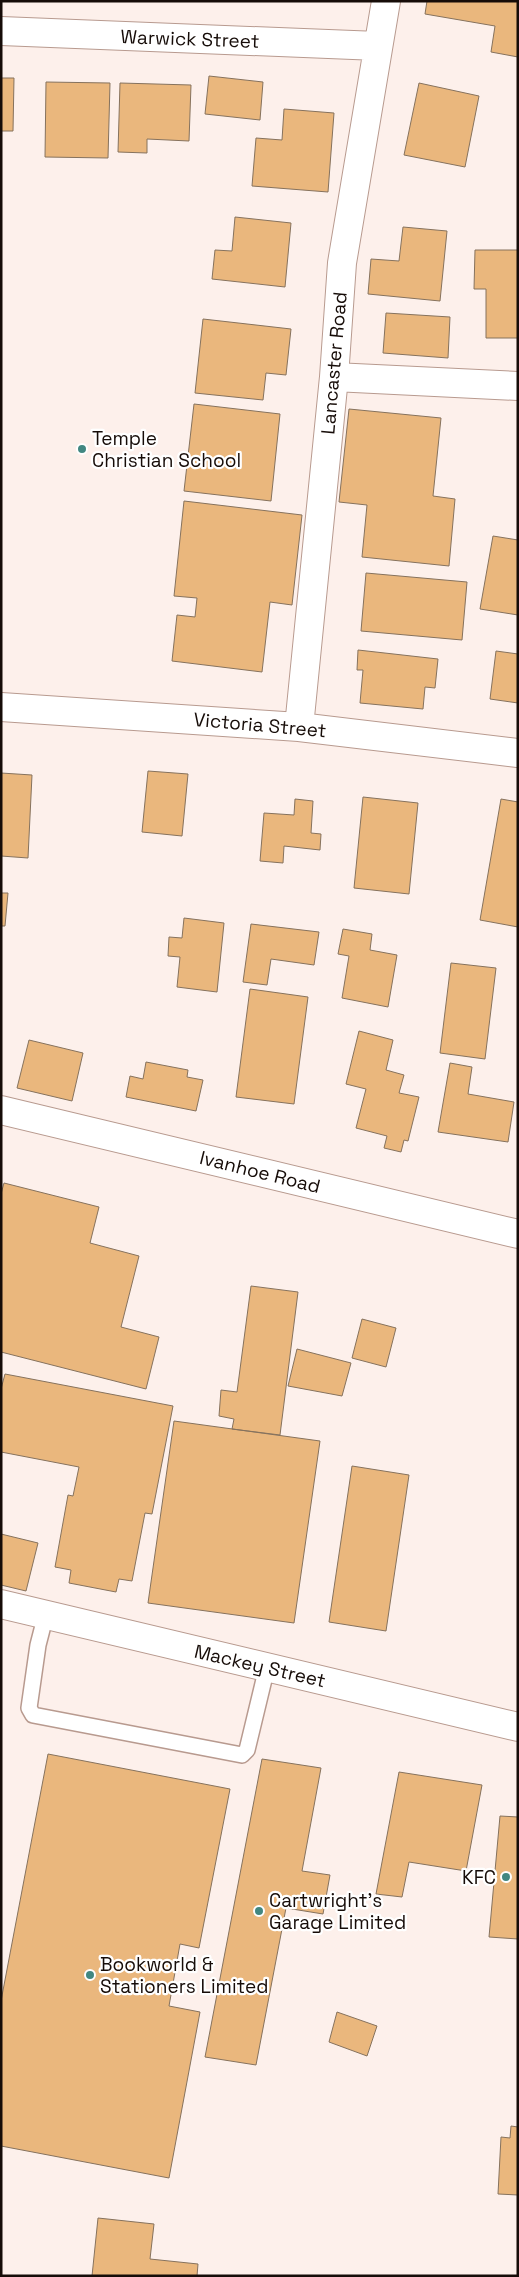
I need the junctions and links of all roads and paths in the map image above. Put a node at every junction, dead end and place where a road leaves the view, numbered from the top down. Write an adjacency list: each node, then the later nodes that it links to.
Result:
1 (386, 1): 3 (street, Lancaster Road)
2 (1, 31): 3 (street, Warwick Street)
3 (378, 46): 4 (street, Lancaster Road)
4 (334, 378): 5 (street); 7 (street, Lancaster Road)
5 (518, 386)
6 (1, 707): 7 (street, Victoria Street)
7 (299, 727): 8 (street, Victoria Street)
8 (518, 752)
9 (1, 1110): 10 (street, Ivanhoe Road)
10 (518, 1234)
11 (1, 1604): 12 (street, Mackey Street)
12 (46, 1614): 13 (street, Mackey Street); 13 (lane)
13 (267, 1667): 14 (street, Mackey Street)
14 (518, 1727)

